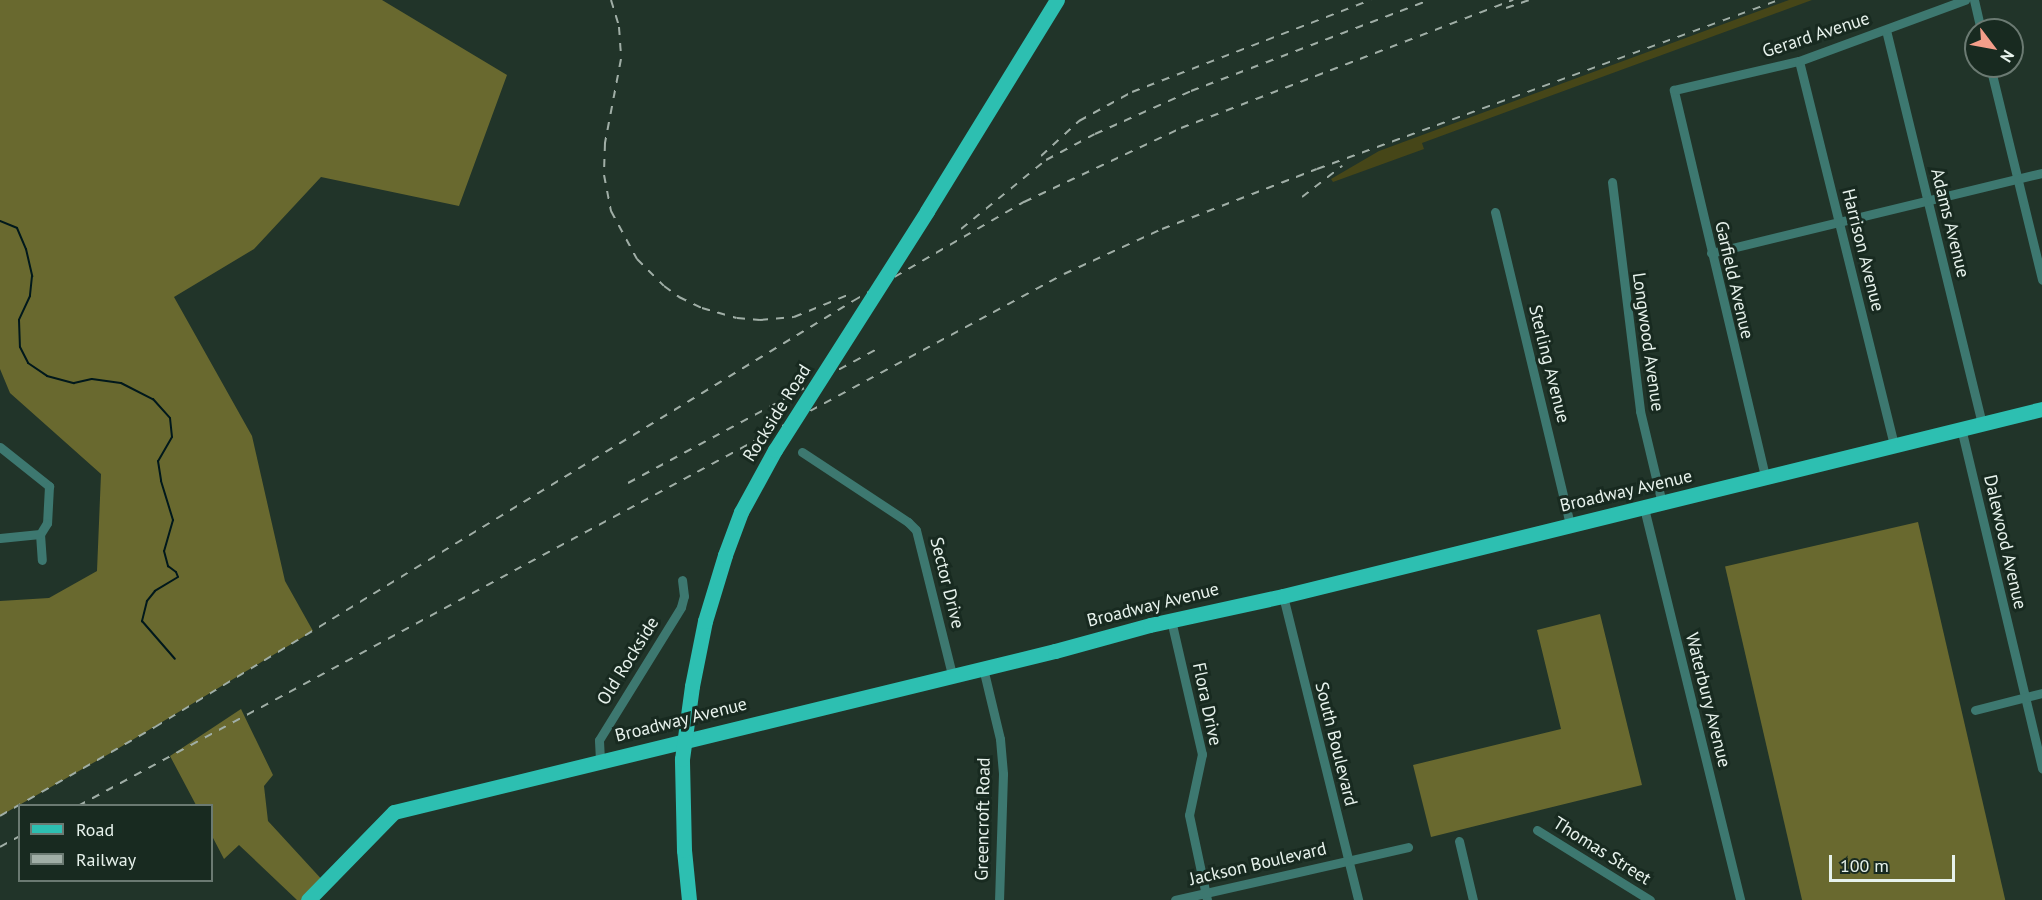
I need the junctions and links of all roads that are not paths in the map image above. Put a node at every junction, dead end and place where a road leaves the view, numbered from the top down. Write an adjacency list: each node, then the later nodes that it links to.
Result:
1 (1057, 0): 38 (main road, Rockside Road, bridge)
2 (1965, 0): 5 (street, Gerard Avenue)
3 (1974, 0): 4 (street)
4 (1978, 18)
5 (1887, 30): 6 (street, Gerard Avenue); 12 (street, Adams Avenue)
6 (1799, 61): 8 (street, Gerard Avenue); 14 (street, Harrison Avenue)
7 (1993, 78): 10 (street)
8 (1674, 90): 15 (street, Garfield Avenue)
9 (2042, 173): 10 (street)
10 (2017, 178): 12 (street); 16 (street)
11 (1612, 182): 24 (street, Longwood Avenue)
12 (1928, 200): 14 (street); 18 (street, Adams Avenue)
13 (1495, 212): 26 (street, Sterling Avenue)
14 (1839, 221): 15 (street); 20 (street, Harrison Avenue)
15 (1711, 253): 23 (street, Garfield Avenue)
16 (2042, 280)
17 (2042, 410): 18 (main road, Broadway Avenue)
18 (1982, 423): 19 (main road, Broadway Avenue)
19 (1961, 428): 20 (main road, Broadway Avenue); 36 (street, Dalewood Avenue)
20 (1894, 446): 23 (main road, Broadway Avenue)
21 (0, 447): 27 (street)
22 (802, 452): 34 (street, Sector Drive)
23 (1765, 476): 24 (main road, Broadway Avenue)
24 (1662, 503): 25 (main road, Broadway Avenue)
25 (1644, 508): 26 (main road, Broadway Avenue); 53 (street, Waterbury Avenue)
26 (1570, 524): 31 (main road, Broadway Avenue)
27 (40, 534): 28 (street); 29 (street)
28 (0, 538)
29 (42, 560)
30 (682, 580): 39 (street, Old Rockside)
31 (1283, 596): 32 (main road, Broadway Avenue); 44 (street, South Boulevard)
32 (1171, 620): 33 (main road, Broadway Avenue); 45 (street, Flora Drive)
33 (983, 668): 34 (main road, Broadway Avenue); 48 (street, Greencroft Road)
34 (952, 674): 38 (main road, Broadway Avenue)
35 (2042, 693): 36 (street)
36 (2024, 697): 37 (street); 40 (street, Dalewood Avenue)
37 (1975, 710)
38 (683, 739): 39 (main road, Broadway Avenue); 47 (main road, Rockside Road)
39 (600, 760): 46 (main road, Broadway Avenue)
40 (2042, 769)
41 (1537, 830): 52 (street, Thomas Street)
42 (1459, 841): 51 (street)
43 (1408, 847): 44 (street, Jackson Boulevard)
44 (1348, 860): 45 (street, Jackson Boulevard); 50 (street, South Boulevard)
45 (1206, 896): 49 (street, Jackson Boulevard)
46 (308, 900)
47 (689, 900)
48 (999, 900)
49 (1175, 900)
50 (1358, 900)
51 (1473, 900)
52 (1650, 900)
53 (1740, 900)

